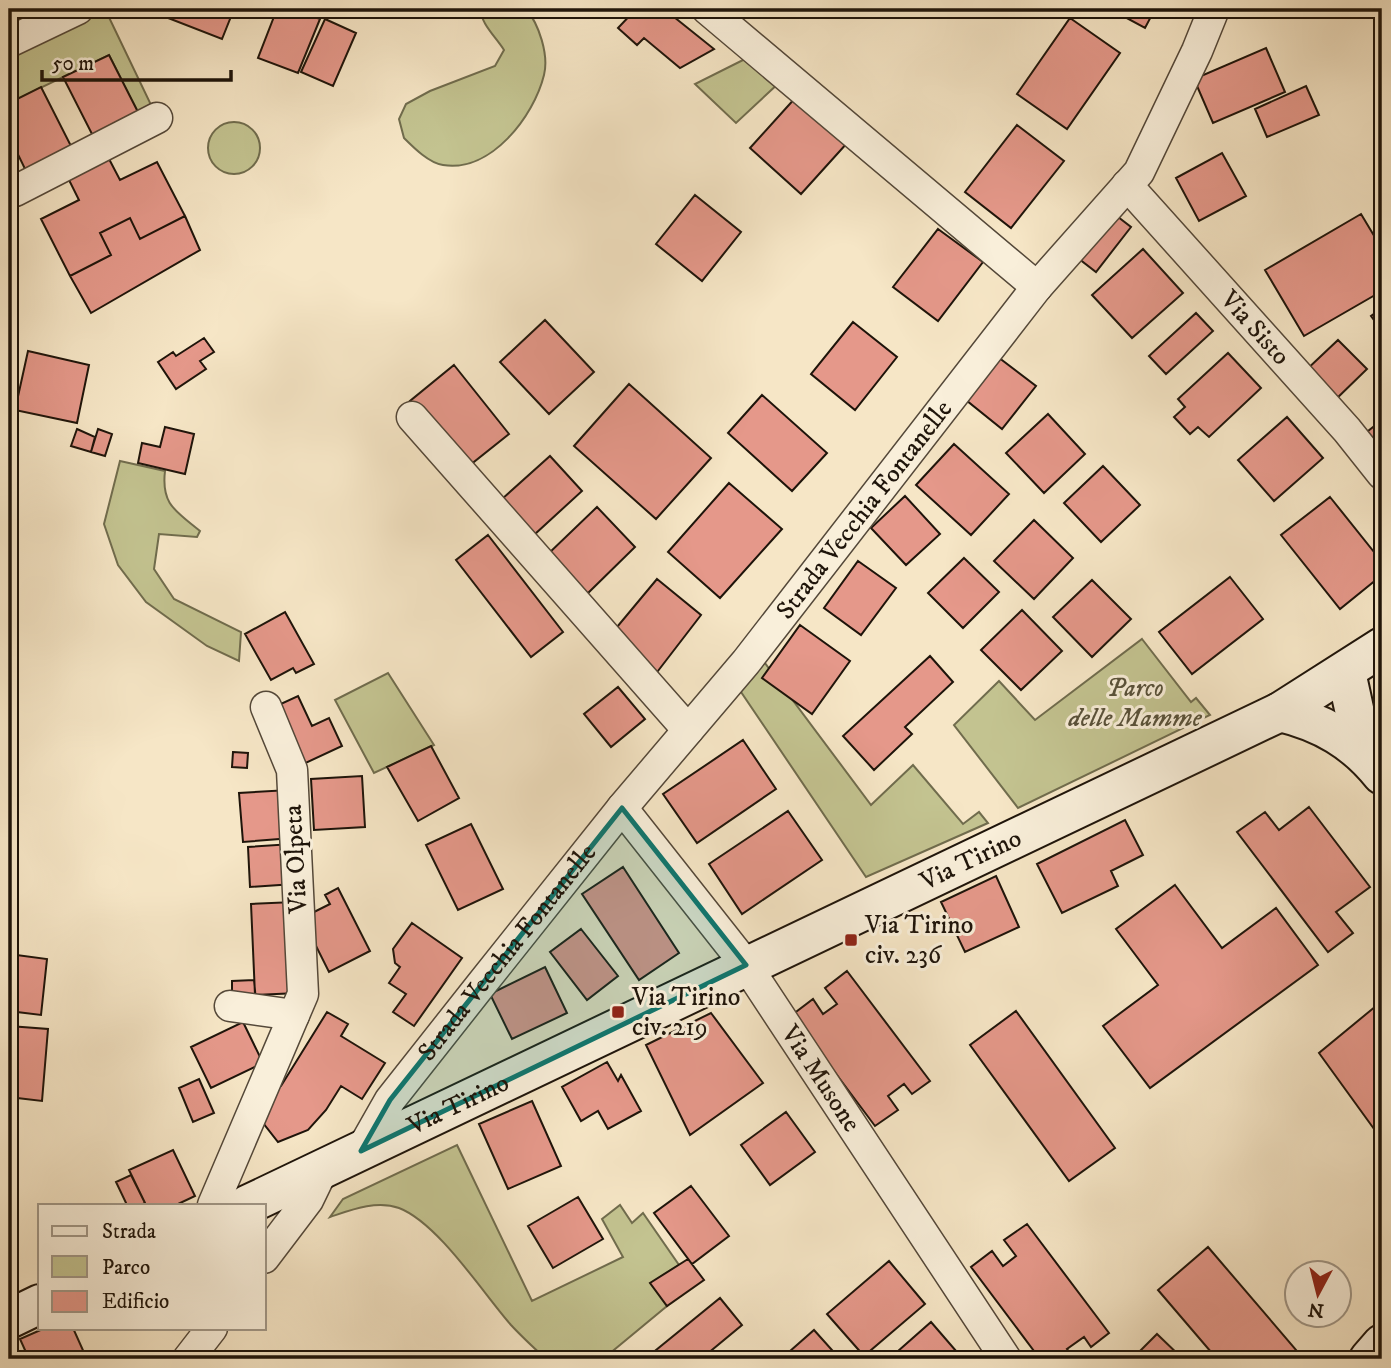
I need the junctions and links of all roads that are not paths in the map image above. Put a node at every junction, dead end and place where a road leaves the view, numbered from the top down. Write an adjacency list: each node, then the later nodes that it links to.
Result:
1 (78, 9): 4 (street)
2 (707, 9): 8 (street)
3 (1214, 9): 6 (street, Strada Vecchia Fontanelle)
4 (9, 43)
5 (157, 118): 7 (street)
6 (1127, 185): 8 (street, Strada Vecchia Fontanelle); 10 (street, Via Sisto)
7 (14, 189)
8 (1037, 286): 16 (street, Strada Vecchia Fontanelle)
9 (412, 417): 16 (street)
10 (1382, 474)
11 (1382, 647): 12 (street, Via Tirino)
12 (1346, 672): 13 (street); 15 (street, Via Tirino); 17 (street)
13 (1382, 702)
14 (265, 707): 21 (street, Via Olpeta)
15 (1280, 712): 17 (street); 19 (street, Via Tirino)
16 (688, 730): 18 (street, Strada Vecchia Fontanelle)
17 (1377, 768)
18 (622, 808): 19 (street, Via Musone); 22 (street, Strada Vecchia Fontanelle)
19 (746, 965): 22 (street, Via Tirino); 32 (street, Via Musone)
20 (230, 1006): 21 (street)
21 (294, 1015): 24 (street, Via Olpeta)
22 (361, 1151): 23 (street, Via Tirino)
23 (323, 1169): 25 (street, Via Tirino); 26 (street)
24 (212, 1204)
25 (249, 1204)
26 (266, 1255)
27 (38, 1305): 28 (street)
28 (9, 1319)
29 (210, 1330): 31 (street)
30 (1382, 1344): 33 (street)
31 (188, 1359)
32 (1006, 1359)
33 (1369, 1359)

